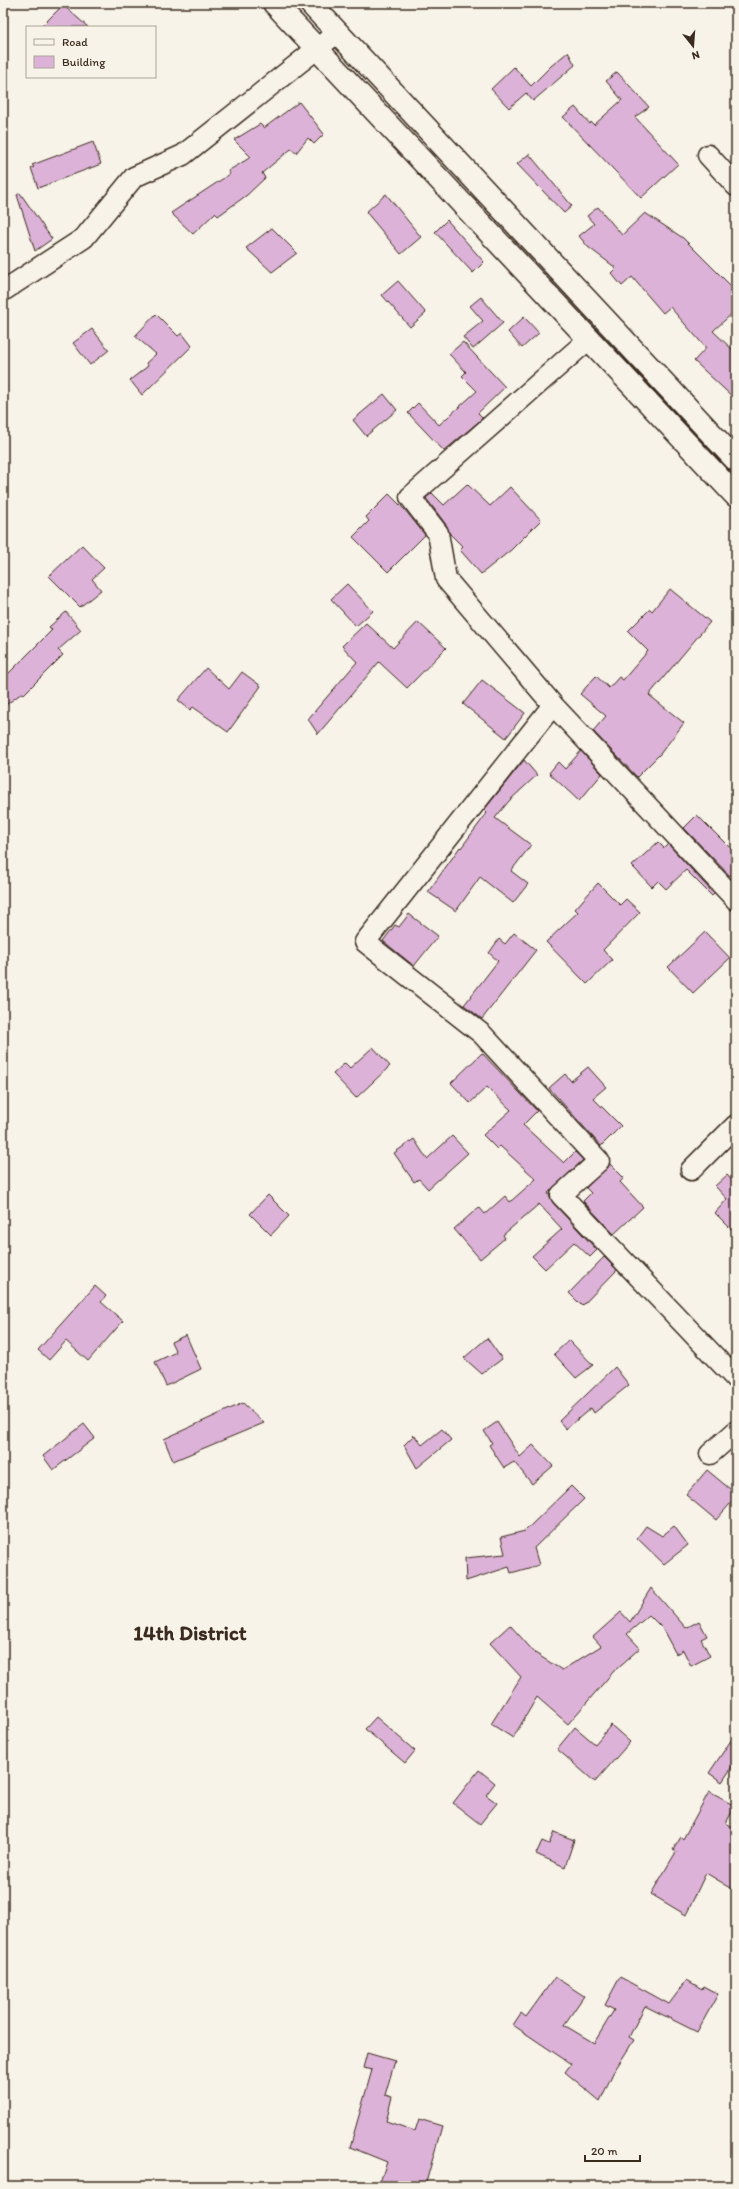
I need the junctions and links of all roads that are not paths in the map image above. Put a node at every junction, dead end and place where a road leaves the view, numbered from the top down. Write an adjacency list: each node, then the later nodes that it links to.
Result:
1 (274, 3): 4 (main road)
2 (310, 3): 3 (main road)
3 (338, 32): 4 (street); 9 (main road)
4 (317, 49): 7 (street); 8 (main road)
5 (708, 155): 6 (street)
6 (736, 186)
7 (3, 291)
8 (589, 339): 10 (main road); 11 (street)
9 (736, 460)
10 (736, 496)
11 (553, 705): 12 (street); 15 (street)
12 (736, 900)
13 (736, 1125): 14 (street)
14 (691, 1170)
15 (736, 1379)
16 (736, 1431): 17 (street)
17 (710, 1454)

